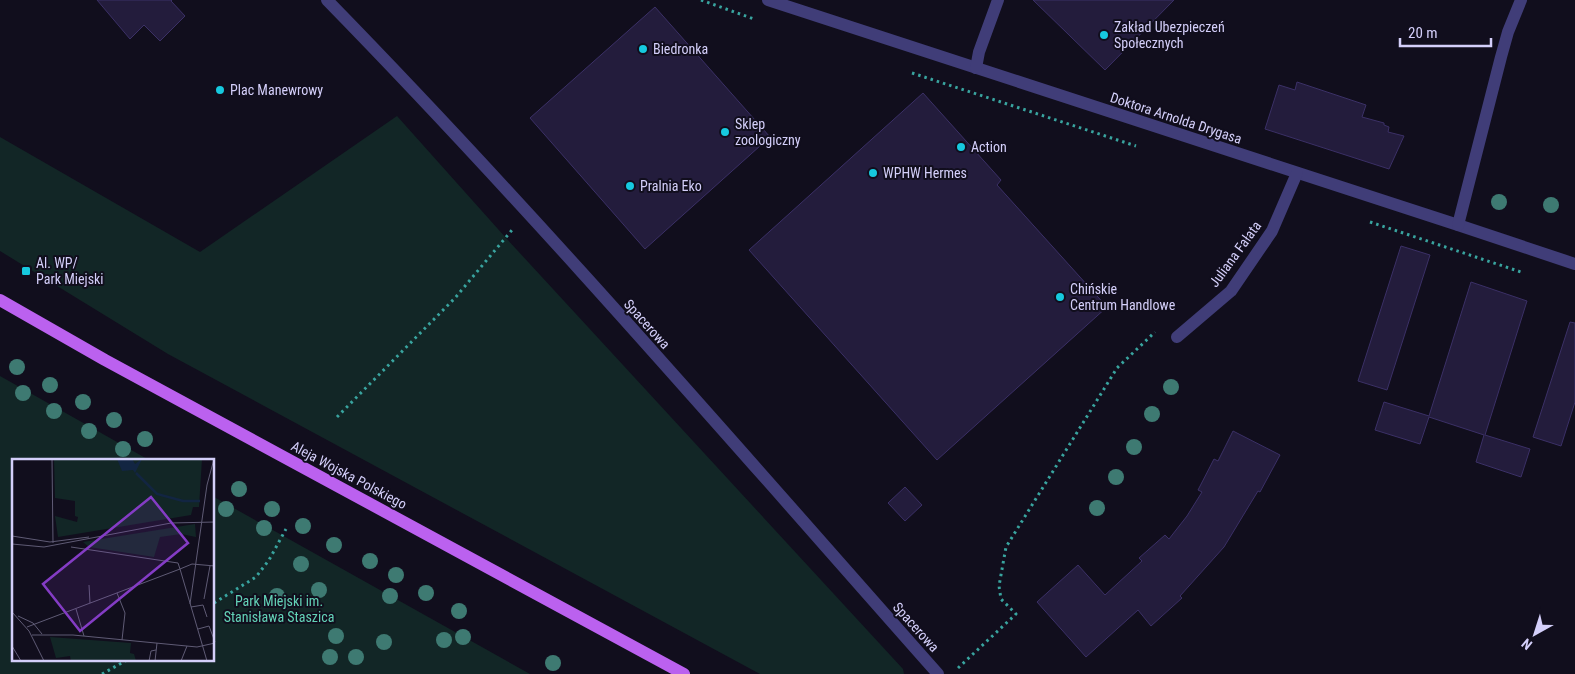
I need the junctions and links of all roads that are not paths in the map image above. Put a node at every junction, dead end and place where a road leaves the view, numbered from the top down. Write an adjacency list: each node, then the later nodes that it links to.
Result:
1 (327, 0): 12 (street, Spacerowa)
2 (768, 0): 5 (street, Doktora Arnolda Drygasa)
3 (998, 0): 5 (street)
4 (1522, 0): 7 (street)
5 (976, 68): 6 (street, Doktora Arnolda Drygasa)
6 (1297, 173): 7 (street, Doktora Arnolda Drygasa); 10 (street, Juliana Fałata)
7 (1458, 224): 8 (street, Doktora Arnolda Drygasa)
8 (1575, 264)
9 (0, 300): 11 (main road, Aleja Wojska Polskiego)
10 (1177, 337)
11 (684, 674)
12 (938, 674)

